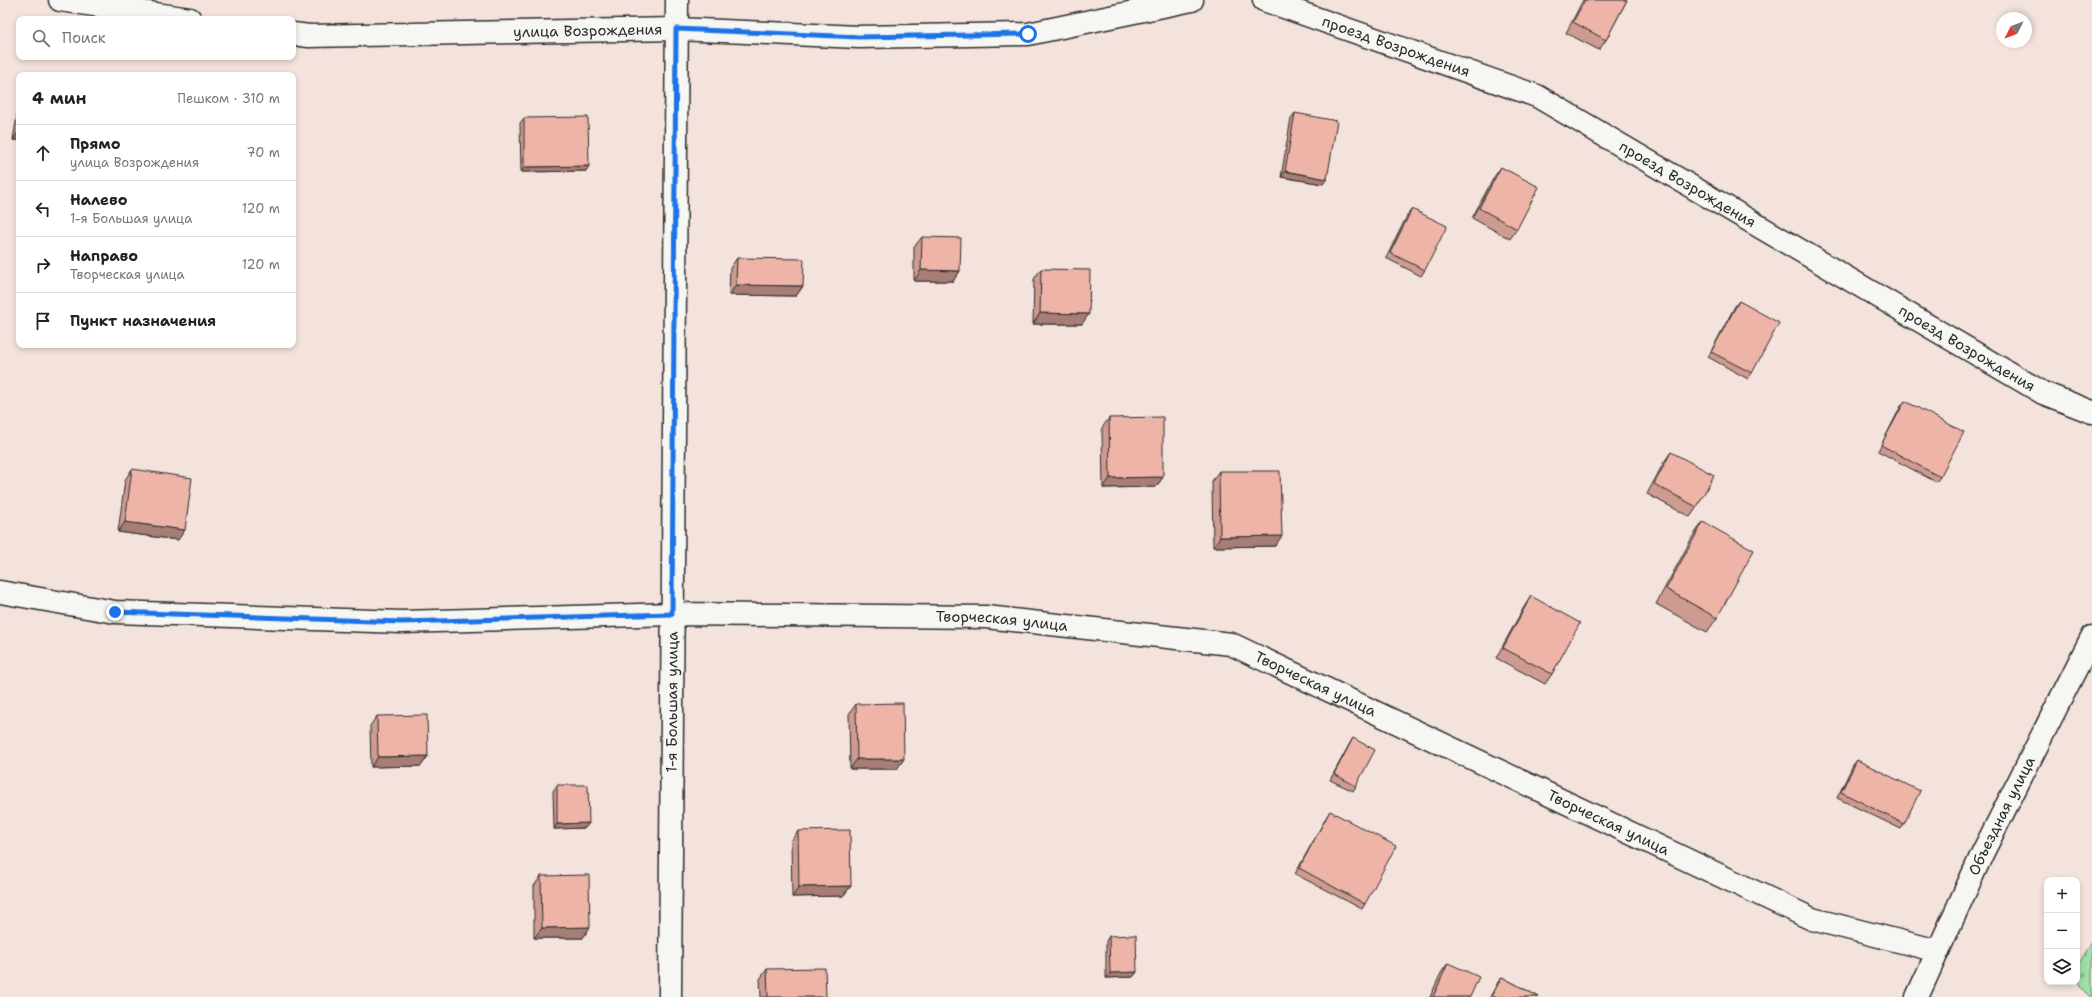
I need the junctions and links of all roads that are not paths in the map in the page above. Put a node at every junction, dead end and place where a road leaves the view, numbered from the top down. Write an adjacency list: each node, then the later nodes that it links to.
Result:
1 (60, 0): 5 (street)
2 (677, 0): 6 (street, 1-я Большая улица)
3 (1192, 0): 6 (street, улица Возрождения)
4 (1264, 0): 8 (street, проезд Возрождения)
5 (169, 16)
6 (676, 29): 7 (street, улица Возрождения); 10 (street, 1-я Большая улица)
7 (296, 34)
8 (2092, 412)
9 (0, 592): 10 (street, Творческая улица)
10 (672, 614): 12 (street, Творческая улица); 13 (street, 1-я Большая улица)
11 (2092, 637): 12 (street, Объездная улица)
12 (1938, 951): 14 (street, Объездная улица)
13 (670, 997)
14 (1917, 997)

